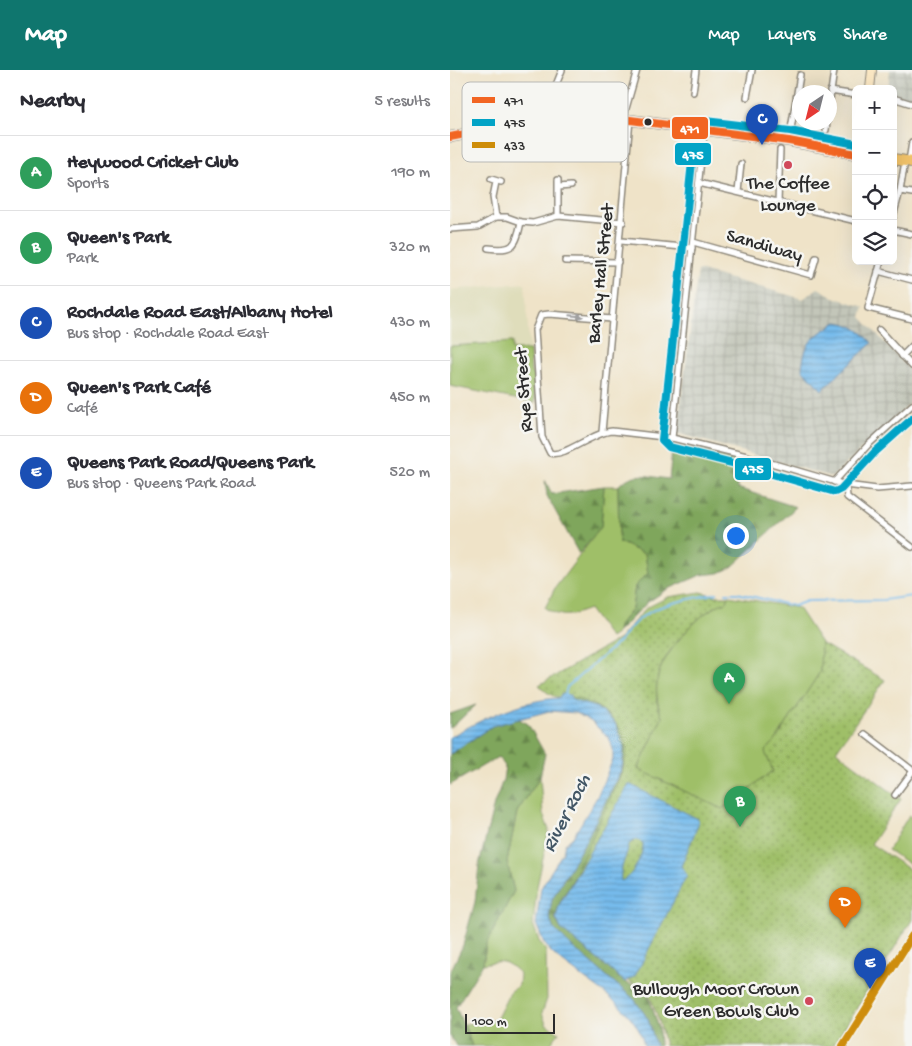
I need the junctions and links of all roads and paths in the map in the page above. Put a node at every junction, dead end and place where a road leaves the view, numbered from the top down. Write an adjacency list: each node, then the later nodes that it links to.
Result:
1 (562, 70): 8 (street)
2 (637, 70): 17 (street, Barley Hall Street)
3 (696, 70): 11 (street)
4 (752, 70): 14 (street)
5 (834, 70): 9 (street)
6 (872, 70): 10 (street)
7 (800, 75): 20 (street)
8 (557, 82)
9 (831, 85)
10 (870, 85)
11 (693, 92)
12 (837, 92): 13 (street)
13 (852, 94)
14 (748, 97)
15 (897, 99): 16 (street)
16 (912, 104)
17 (628, 114)
18 (628, 119): 19 (highway)
19 (704, 131): 20 (highway); 29 (street)
20 (789, 141): 23 (highway)
21 (912, 142): 24 (street)
22 (780, 150): 35 (street)
23 (852, 153)
24 (909, 161): 32 (street)
25 (625, 162): 41 (street, Barley Hall Street)
26 (741, 164): 33 (street)
27 (558, 180): 31 (street)
28 (496, 181): 38 (street)
29 (699, 183): 33 (street); 46 (street)
30 (571, 186): 31 (street)
31 (558, 187): 37 (street)
32 (900, 191): 34 (street); 36 (street)
33 (738, 192): 35 (street)
34 (912, 193)
35 (778, 202): 39 (street)
36 (897, 202)
37 (558, 216): 40 (street); 41 (street)
38 (496, 217): 40 (street); 42 (street)
39 (852, 220)
40 (521, 222): 47 (street)
41 (622, 222): 45 (street, Barley Hall Street)
42 (450, 229)
43 (897, 231): 44 (street)
44 (912, 234)
45 (621, 241): 46 (street); 50 (street, Barley Hall Street)
46 (692, 245): 48 (street, Sandiway); 62 (street)
47 (488, 248)
48 (816, 258)
49 (565, 261): 50 (street)
50 (618, 262): 54 (street, Barley Hall Street)
51 (880, 265): 52 (street)
52 (878, 271): 53 (street); 55 (street)
53 (912, 280)
54 (612, 318): 61 (street, Barley Hall Street); 61 (street, Rye Street, one-way to 54)
55 (912, 319)
56 (878, 330): 58 (street)
57 (912, 346): 58 (street)
58 (902, 356): 59 (street)
59 (912, 366)
60 (912, 405): 63 (street)
61 (602, 432): 62 (street)
62 (672, 438): 63 (street)
63 (834, 482): 64 (street)
64 (846, 485): 65 (street); 66 (street)
65 (912, 486)
66 (912, 547)
67 (865, 734): 68 (street)
68 (912, 771): 69 (street)
69 (895, 794)
70 (912, 936): 71 (street)
71 (843, 1046)

